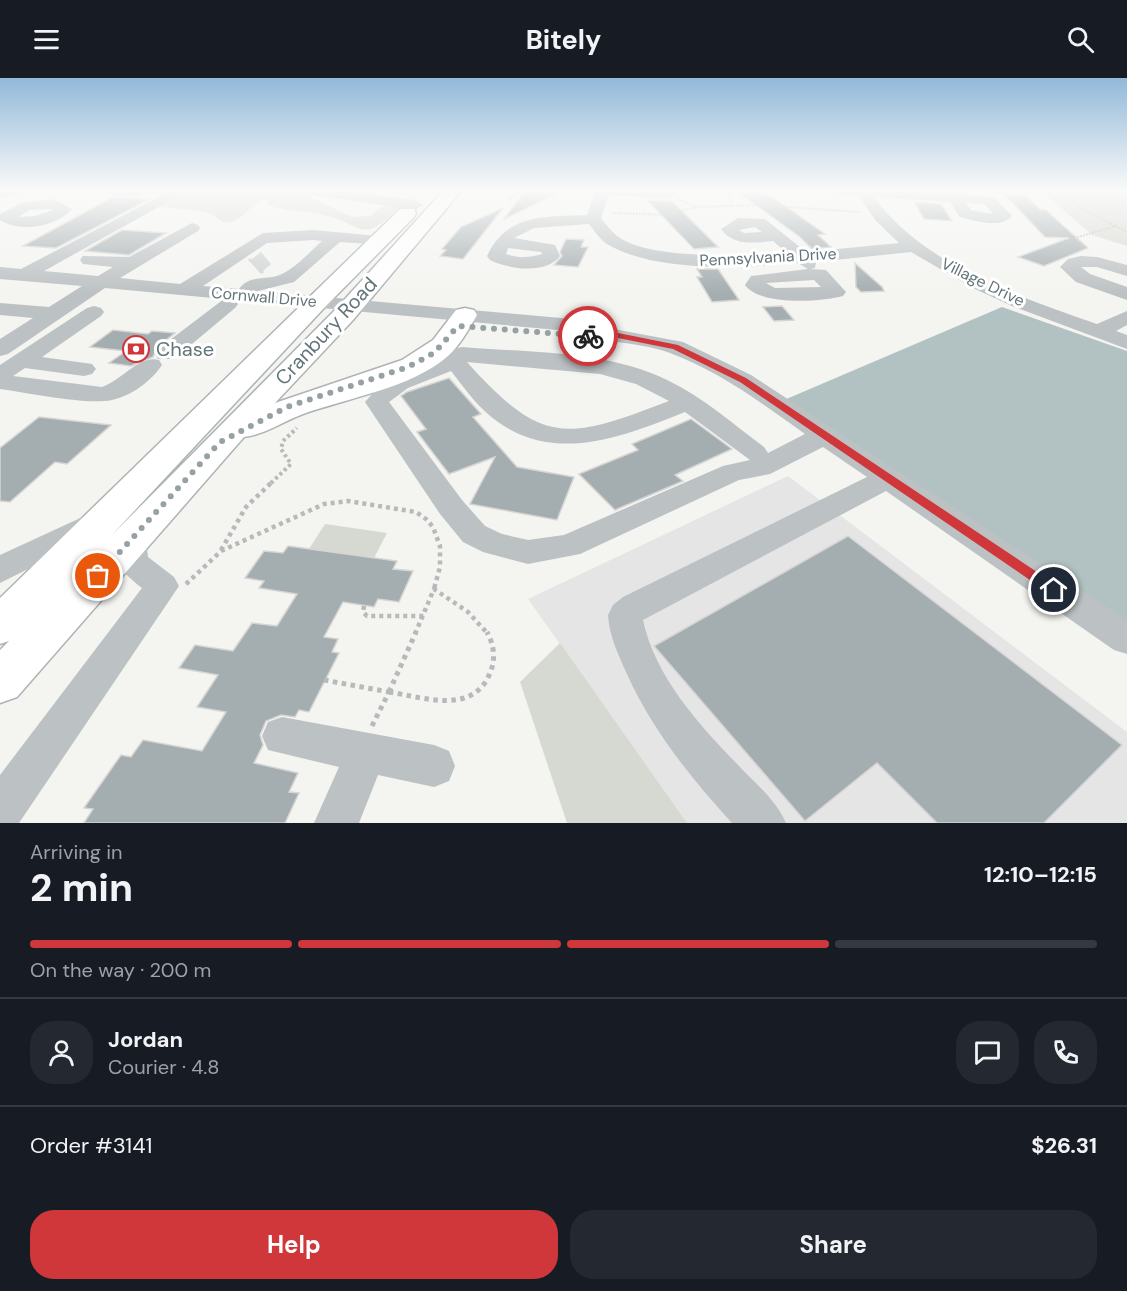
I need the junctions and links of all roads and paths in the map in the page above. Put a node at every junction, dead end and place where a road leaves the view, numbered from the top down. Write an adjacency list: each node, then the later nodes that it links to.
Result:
1 (117, 225): 12 (street)
2 (395, 225): 17 (main road, Cranbury Road)
3 (423, 225): 38 (main road, Cranbury Road)
4 (533, 225): 18 (street)
5 (597, 225): 22 (street, Pennsylvania Drive)
6 (735, 225): 15 (street)
7 (762, 225): 15 (street)
8 (890, 225): 19 (street, Village Drive)
9 (1117, 226): 13 (path); 26 (path)
10 (63, 228): 12 (street)
11 (192, 228): 25 (street)
12 (106, 231): 23 (street)
13 (1127, 232)
14 (295, 235): 16 (street); 20 (street); 33 (street)
15 (776, 236): 22 (street)
16 (336, 237): 17 (street); 32 (street)
17 (378, 241): 36 (main road, Cranbury Road)
18 (502, 242)
19 (915, 246): 22 (street, Pennsylvania Drive); 41 (street, Village Drive)
20 (273, 252)
21 (0, 255): 23 (street)
22 (802, 257): 29 (street)
23 (53, 260): 30 (street)
24 (89, 260): 25 (street)
25 (132, 263): 35 (street)
26 (1100, 263): 27 (street); 34 (street)
27 (1127, 271)
28 (0, 273): 30 (street, Cornwall Drive)
29 (819, 274)
30 (24, 275): 35 (street, Cornwall Drive)
31 (0, 282): 35 (street, Cornwall Drive)
32 (244, 287): 33 (street, Cornwall Drive); 35 (street, Cornwall Drive); 36 (street, Cornwall Drive); 50 (street)
33 (183, 290): 35 (street, Cornwall Drive)
34 (1127, 294)
35 (96, 295): 39 (street); 46 (street)
36 (312, 307): 38 (street, Cornwall Drive); 57 (main road, Cranbury Road)
37 (0, 309): 39 (street)
38 (348, 310): 43 (street, Cornwall Drive); 54 (main road, Cranbury Road)
39 (54, 314): 45 (street)
40 (1127, 317): 41 (street)
41 (1099, 332): 44 (street, Village Drive)
42 (603, 334): 43 (street, Cornwall Drive); 47 (street); 53 (street, Cornwall Drive)
43 (460, 339): 47 (street); 51 (street); 53 (street); 54 (main road)
44 (1127, 342)
45 (0, 349)
46 (21, 361): 48 (street); 49 (street)
47 (591, 366): 51 (street)
48 (84, 369)
49 (0, 375)
50 (0, 382)
51 (685, 403): 55 (street)
52 (298, 427): 58 (path)
53 (825, 435): 56 (street, Cornwall Drive)
54 (220, 442): 57 (main road, Cranbury Road)
55 (754, 453)
56 (888, 478): 65 (street, Cornwall Drive); 75 (street)
57 (119, 527): 59 (street); 60 (street); 64 (main road, Cranbury Road); 67 (main road, Cranbury Road)
58 (221, 551): 60 (path); 61 (path)
59 (0, 570)
60 (172, 588): 72 (street)
61 (434, 589): 63 (path); 68 (path)
62 (364, 606): 63 (path)
63 (424, 616): 68 (path)
64 (0, 626)
65 (1127, 639)
66 (324, 680): 68 (path)
67 (0, 682)
68 (389, 692): 70 (path)
69 (282, 736): 70 (street)
70 (364, 752): 71 (street); 74 (street)
71 (434, 766)
72 (0, 814): 73 (street)
73 (12, 823)
74 (336, 823)
75 (763, 823)

